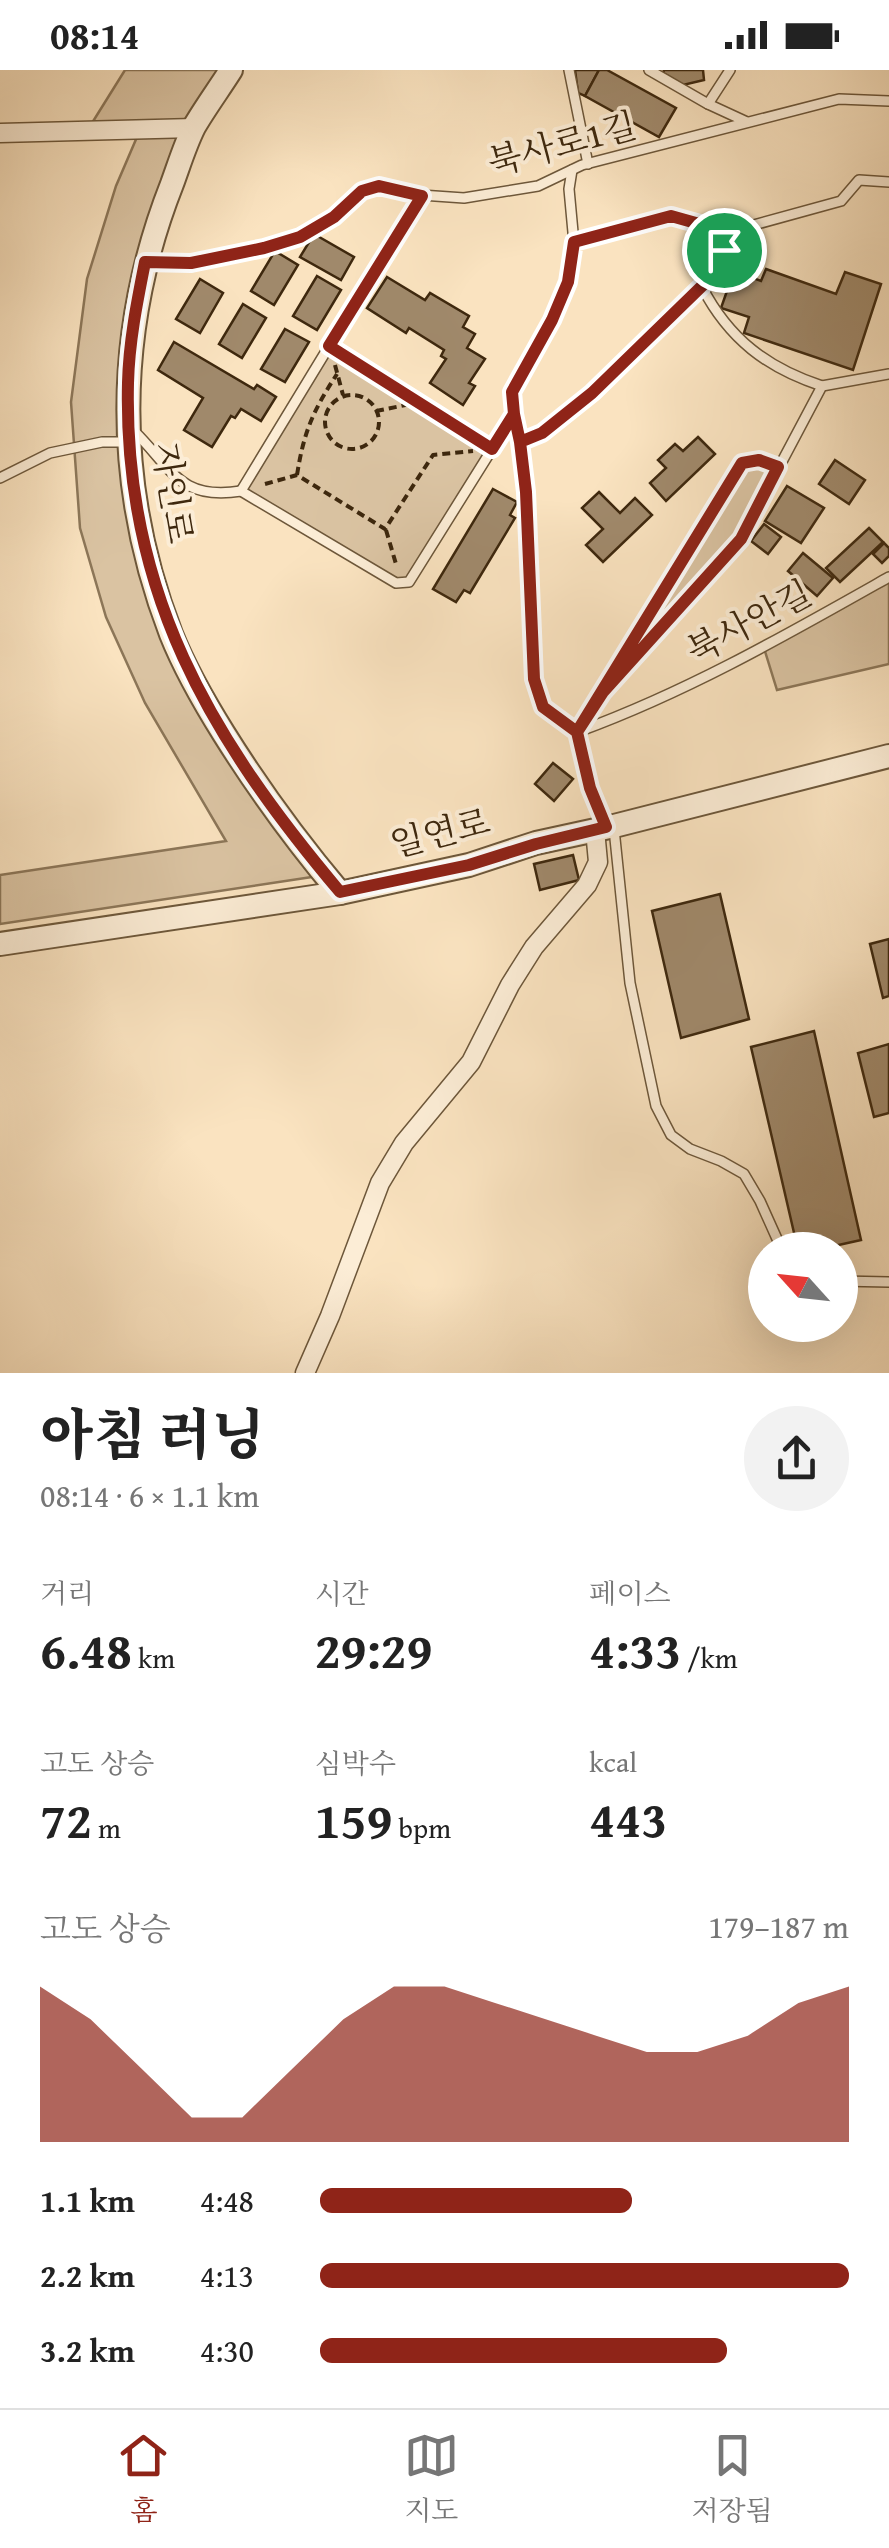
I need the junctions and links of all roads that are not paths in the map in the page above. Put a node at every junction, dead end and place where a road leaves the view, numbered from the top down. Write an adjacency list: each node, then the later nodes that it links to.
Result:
1 (231, 70): 8 (street, 자인로)
2 (569, 70): 10 (lane)
3 (649, 70): 6 (lane)
4 (730, 70): 6 (lane)
5 (889, 101): 7 (lane, 북사로1길)
6 (708, 104): 7 (lane)
7 (747, 122): 10 (lane, 북사로1길)
8 (194, 128): 9 (street); 16 (street, 자인로)
9 (0, 133)
10 (588, 164): 11 (lane, 북사로1길)
11 (572, 170): 13 (lane, 북사로1길); 15 (lane)
12 (889, 182): 14 (lane)
13 (422, 196): 16 (lane, 북사로1길); 25 (lane)
14 (728, 232): 15 (lane); 17 (lane)
15 (574, 242): 20 (lane)
16 (145, 262): 21 (street, 자인로)
17 (702, 286): 19 (lane); 22 (lane)
18 (889, 374): 19 (lane)
19 (822, 386): 23 (lane)
20 (514, 414): 22 (lane); 25 (lane)
21 (128, 433): 24 (lane); 25 (lane); 31 (street, 자인로)
22 (520, 442): 28 (lane)
23 (778, 467): 27 (lane); 27 (lane)
24 (0, 478)
25 (241, 490)
26 (889, 578): 28 (lane, 북사안길)
27 (603, 692): 28 (lane)
28 (577, 732): 30 (lane)
29 (889, 756): 30 (street, 일연로)
30 (605, 828): 31 (street, 일연로); 33 (lane); 36 (street)
31 (340, 892): 32 (street, 일연로)
32 (0, 944)
33 (772, 1232)
34 (858, 1281): 35 (lane)
35 (889, 1282)
36 (305, 1373)

